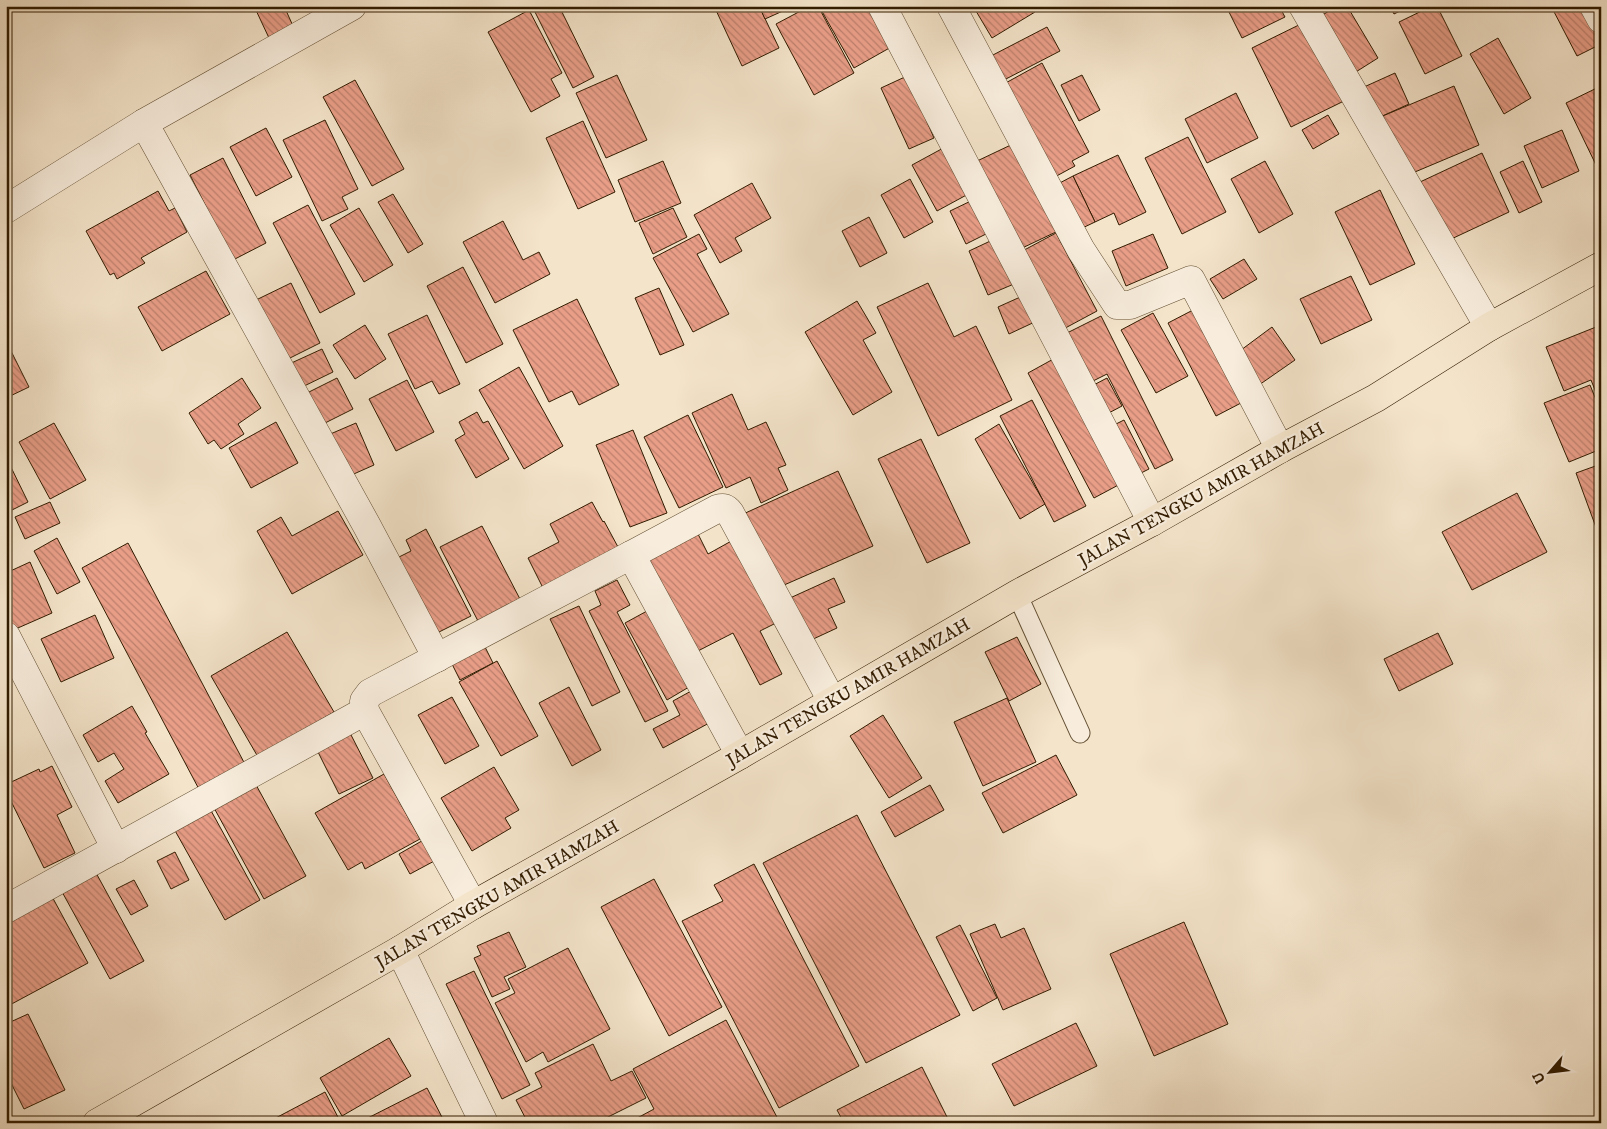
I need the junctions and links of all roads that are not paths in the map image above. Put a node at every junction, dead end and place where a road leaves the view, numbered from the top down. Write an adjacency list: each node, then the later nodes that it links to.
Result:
1 (352, 6): 7 (street)
2 (882, 6): 12 (street)
3 (951, 6): 11 (street)
4 (1303, 6): 10 (street)
5 (1594, 6): 6 (street)
6 (1601, 19)
7 (144, 123): 8 (street); 16 (street)
8 (6, 209)
9 (1601, 266): 10 (highway, JALAN TENGKU AMIR HAMZAH)
10 (1489, 327): 11 (highway, JALAN TENGKU AMIR HAMZAH)
11 (1280, 449): 12 (highway, JALAN TENGKU AMIR HAMZAH)
12 (1152, 522): 14 (highway, JALAN TENGKU AMIR HAMZAH)
13 (632, 555): 16 (street); 17 (street); 20 (street)
14 (1017, 594): 17 (highway, JALAN TENGKU AMIR HAMZAH); 19 (lane)
15 (6, 636): 21 (street)
16 (437, 658): 18 (street)
17 (832, 701): 20 (highway, JALAN TENGKU AMIR HAMZAH)
18 (365, 711): 21 (street); 22 (street)
19 (1080, 733)
20 (740, 755): 22 (highway, JALAN TENGKU AMIR HAMZAH)
21 (116, 849): 23 (street)
22 (473, 906): 24 (highway, JALAN TENGKU AMIR HAMZAH)
23 (6, 909)
24 (400, 950): 25 (highway, JALAN TENGKU AMIR HAMZAH); 26 (street)
25 (97, 1123)
26 (484, 1123)

